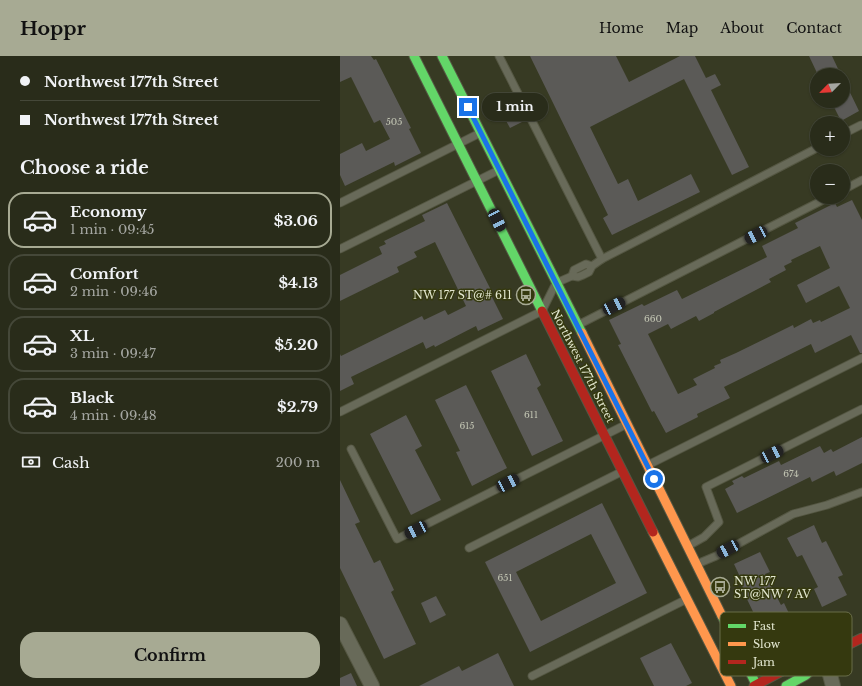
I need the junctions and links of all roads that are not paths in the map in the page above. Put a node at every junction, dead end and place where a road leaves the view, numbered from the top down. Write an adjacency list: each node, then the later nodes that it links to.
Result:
1 (414, 56): 7 (street, Northwest 177th Street)
2 (442, 56): 6 (street, Northwest 177th Street)
3 (499, 56): 16 (lane)
4 (861, 125): 5 (lane)
5 (850, 130)
6 (480, 133): 7 (lane); 9 (street, Northwest 177th Street)
7 (458, 144): 11 (street, Northwest 177th Street); 13 (lane)
8 (810, 152): 16 (lane)
9 (499, 170): 11 (lane); 17 (street, Northwest 177th Street)
10 (862, 180): 12 (lane)
11 (477, 181): 15 (lane); 18 (street, Northwest 177th Street)
12 (850, 186)
13 (340, 203)
14 (815, 204): 19 (lane)
15 (340, 249)
16 (602, 259): 17 (lane)
17 (556, 283): 18 (lane); 19 (street, Northwest 177th Street)
18 (542, 311): 22 (lane); 24 (street, Northwest 177th Street)
19 (578, 324): 23 (street, Northwest 177th Street)
20 (862, 358): 26 (lane)
21 (862, 409): 29 (lane)
22 (340, 412)
23 (627, 424): 24 (lane); 26 (street, Northwest 177th Street)
24 (605, 435): 25 (lane); 27 (street, Northwest 177th Street)
25 (351, 449)
26 (647, 465): 27 (street); 29 (street, Northwest 177th Street)
27 (629, 470): 30 (lane); 32 (street, Northwest 177th Street)
28 (862, 492): 31 (lane)
29 (688, 546): 31 (street, Northwest 177th Street)
30 (469, 548)
31 (697, 564): 33 (street, Northwest 177th Street)
32 (687, 599): 37 (street, Northwest 177th Street); 38 (lane)
33 (721, 612)
34 (340, 624): 44 (street)
35 (862, 638): 36 (street)
36 (852, 643)
37 (720, 664)
38 (532, 676)
39 (726, 676): 45 (street, Northwest 177th Street)
40 (773, 676): 43 (street)
41 (805, 676): 46 (street)
42 (830, 676): 47 (street)
43 (756, 685)
44 (372, 686)
45 (731, 686)
46 (786, 686)
47 (833, 686)

